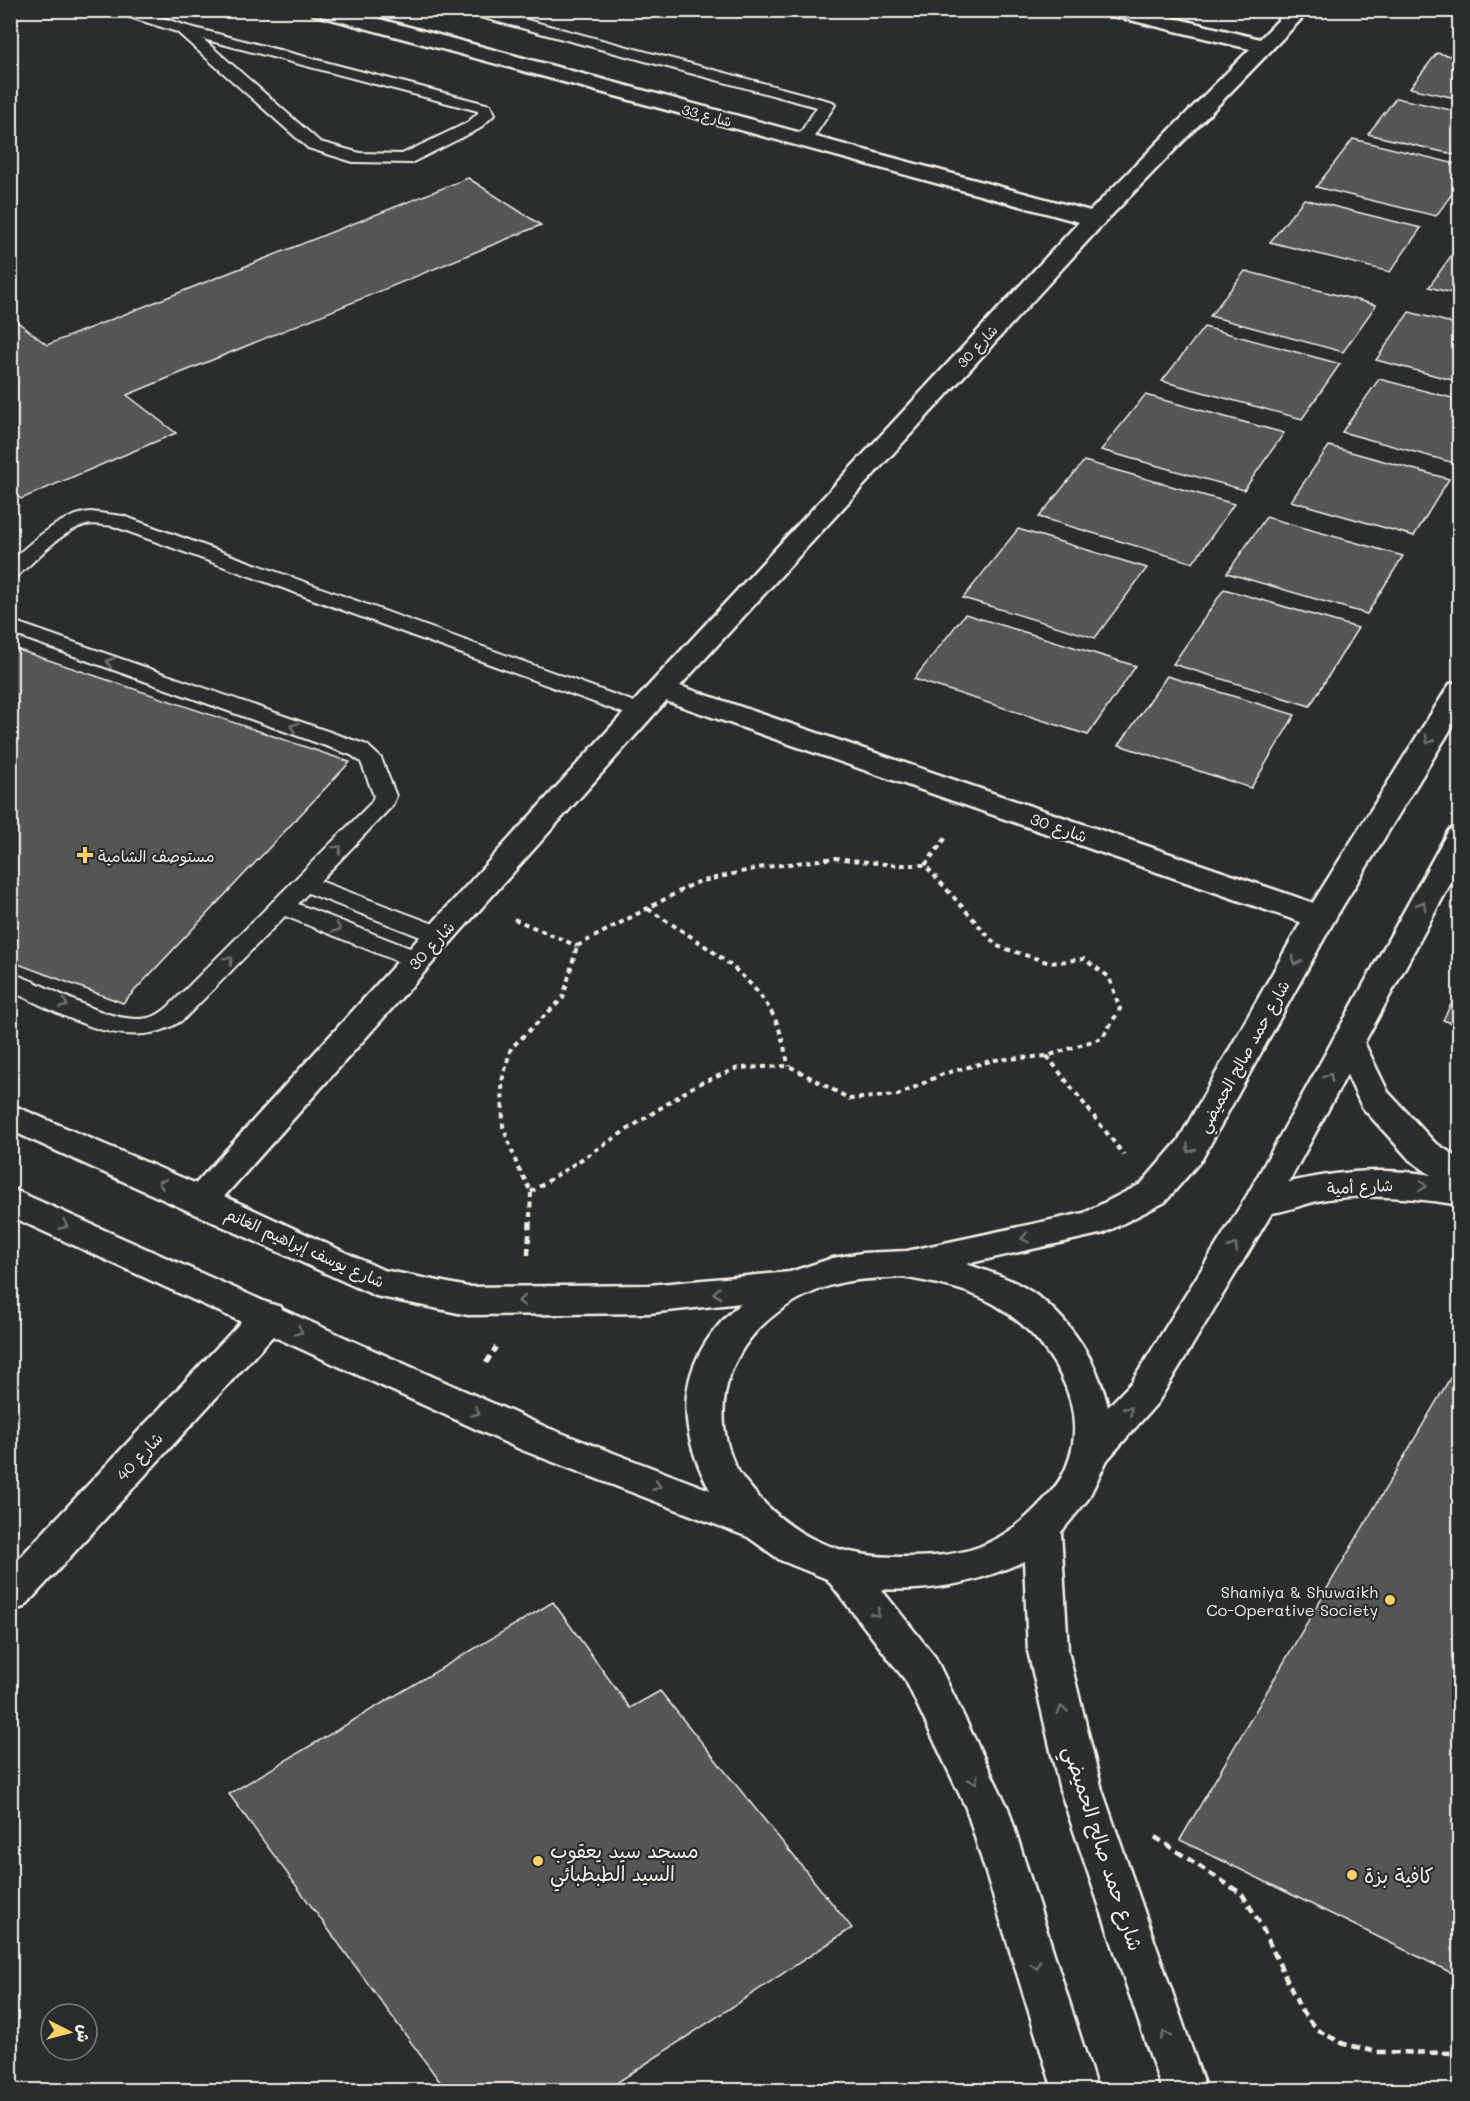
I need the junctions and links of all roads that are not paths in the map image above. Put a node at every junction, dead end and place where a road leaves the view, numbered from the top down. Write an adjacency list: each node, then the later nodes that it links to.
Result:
1 (122, 10): 6 (lane)
2 (320, 10): 8 (street, شارع 33)
3 (470, 10): 8 (lane)
4 (1112, 10): 7 (street)
5 (1300, 10): 7 (street, شارع 30)
6 (182, 29): 6 (lane)
7 (1264, 46): 9 (street, شارع 30)
8 (803, 141): 9 (street, شارع 33)
9 (1095, 219): 12 (street, شارع 30)
10 (10, 572): 14 (lane)
11 (10, 626): 16 (lane, one-way to 11)
12 (661, 689): 14 (street, شارع 30); 18 (street, شارع 30)
13 (1460, 690): 18 (street, شارع حمد صالح الحميضي, one-way to 18)
14 (641, 712): 19 (street, شارع 30)
15 (1460, 837): 22 (street, one-way to 15)
16 (305, 883): 17 (lane); 19 (lane)
17 (282, 906): 20 (lane, one-way to 20); 21 (lane, one-way to 17)
18 (1320, 917): 29 (street, شارع حمد صالح الحميضي, one-way to 29)
19 (439, 935): 20 (street, شارع 30)
20 (417, 960): 26 (street, شارع 30)
21 (10, 981)
22 (1348, 1042): 24 (street); 28 (street, one-way to 22)
23 (10, 1116): 26 (street, شارع يوسف إبراهيم الغانم, one-way to 23)
24 (1460, 1177)
25 (1460, 1192): 28 (street, شارع أمية, one-way to 25)
26 (201, 1200): 30 (street, شارع يوسف إبراهيم الغانم, one-way to 26)
27 (10, 1201): 31 (street, one-way to 31)
28 (1262, 1202): 32 (street, one-way to 28)
29 (903, 1264): 30 (street); 32 (street)
30 (796, 1284): 33 (street)
31 (268, 1317): 33 (street, one-way to 33); 36 (street, شارع 40)
32 (1089, 1454): 34 (street)
33 (759, 1525): 35 (street)
34 (1042, 1529): 35 (street); 38 (street, شارع حمد صالح الحميضي, one-way to 34)
35 (840, 1567): 37 (street, one-way to 37)
36 (10, 1595)
37 (1075, 2091)
38 (1184, 2091)

